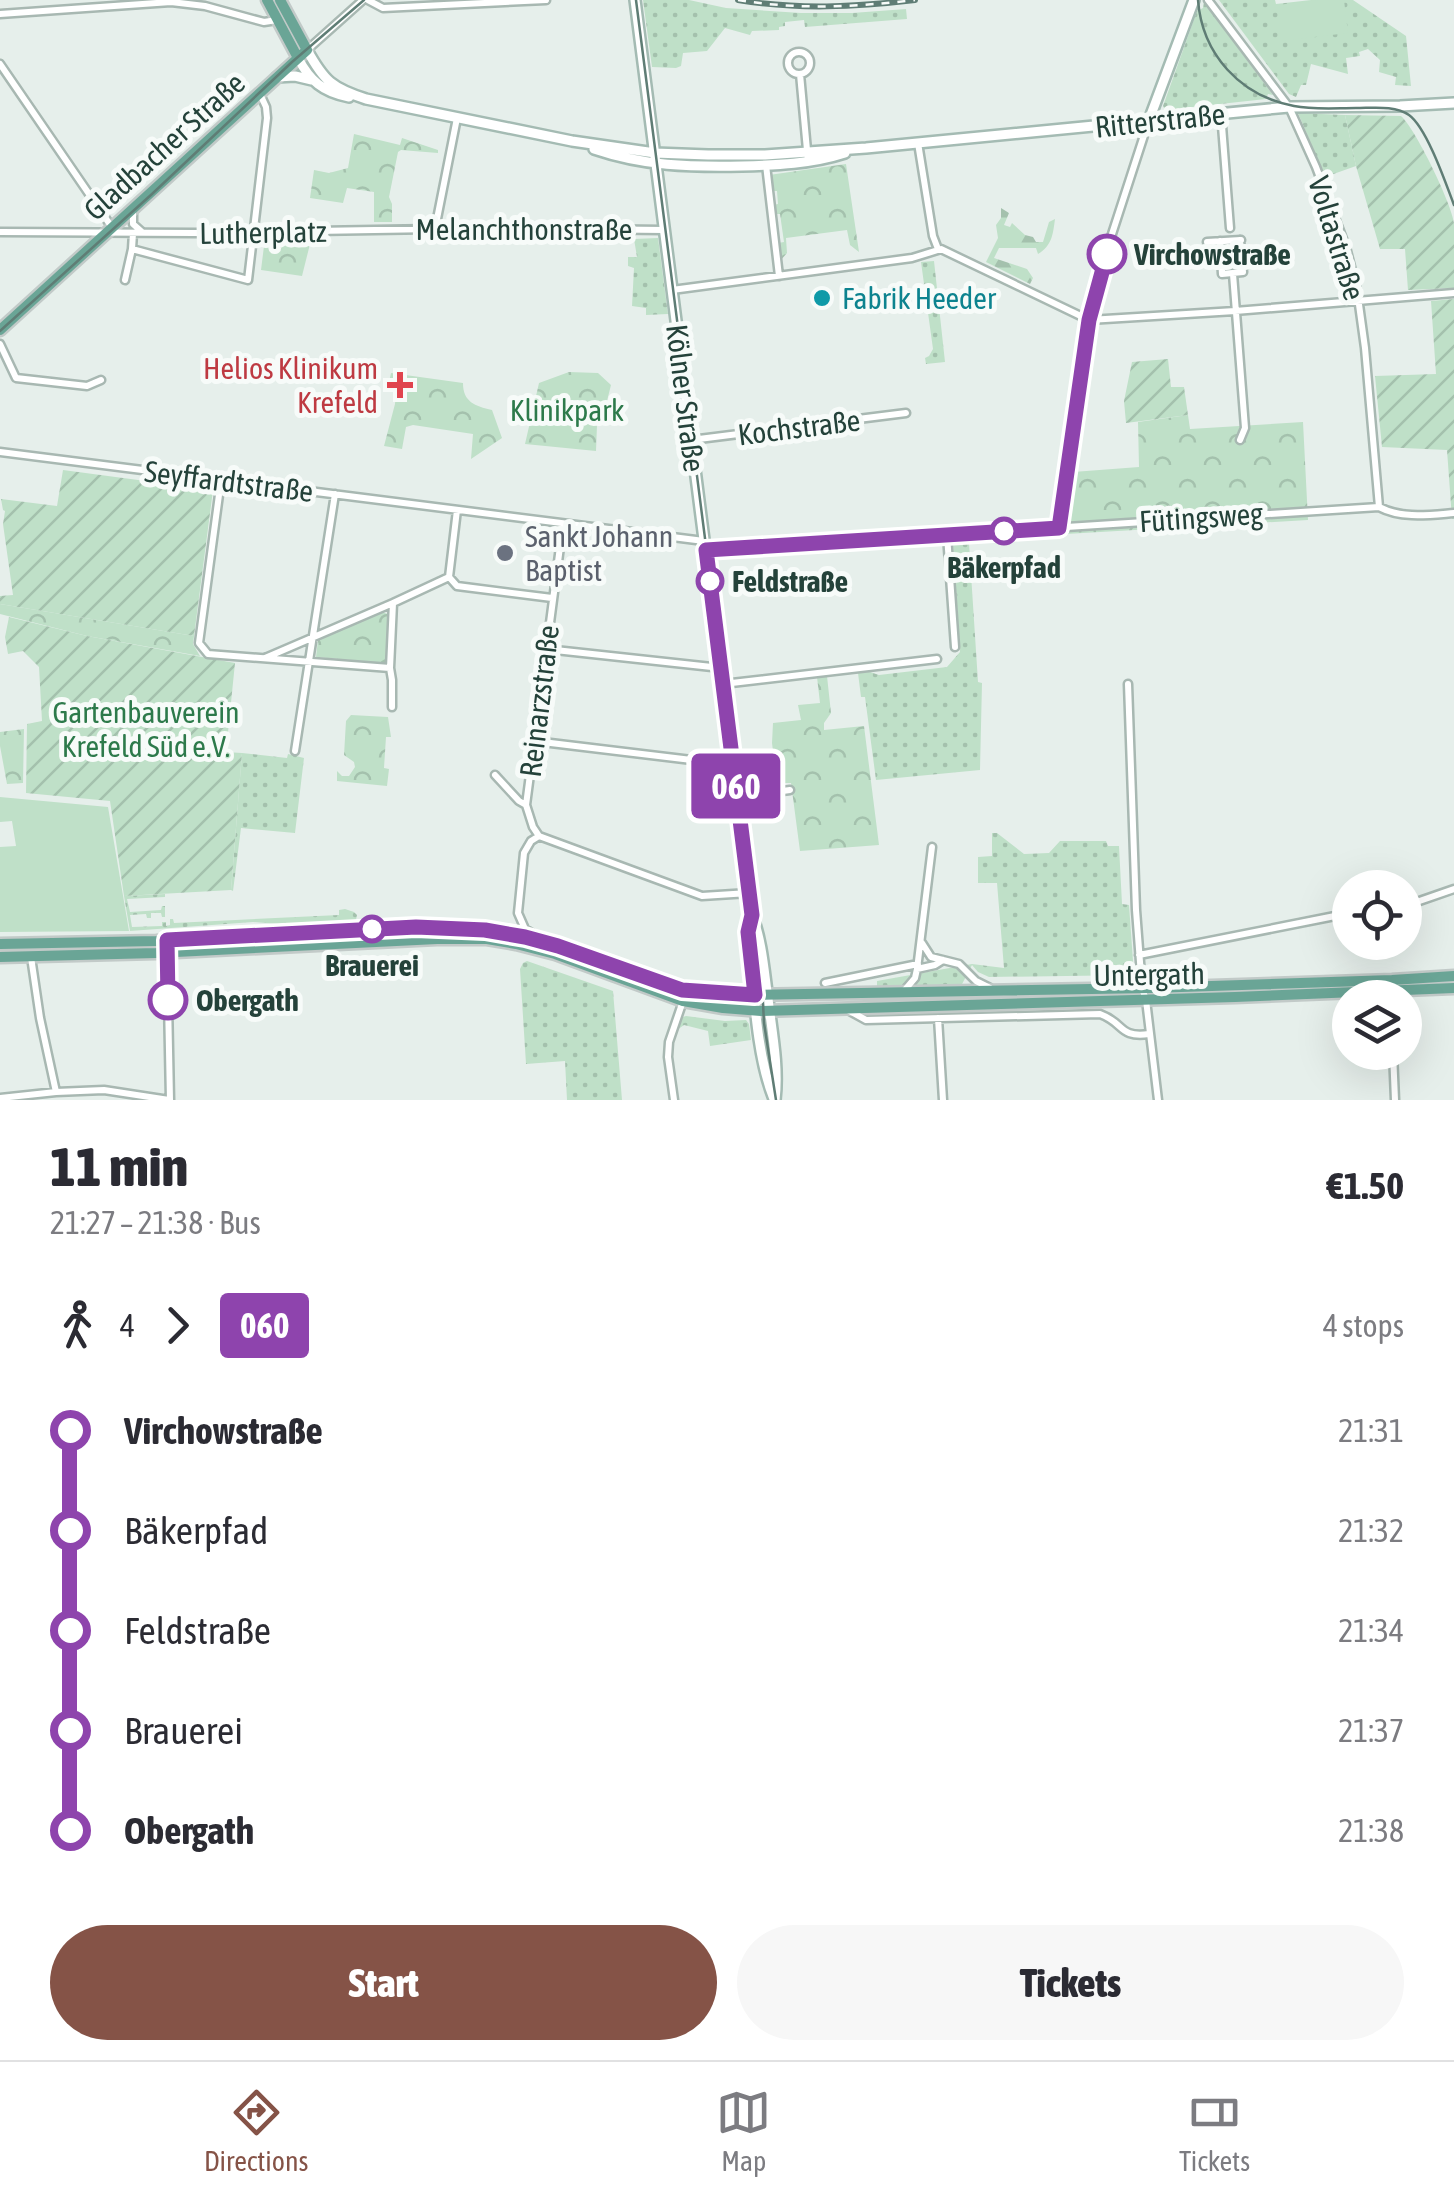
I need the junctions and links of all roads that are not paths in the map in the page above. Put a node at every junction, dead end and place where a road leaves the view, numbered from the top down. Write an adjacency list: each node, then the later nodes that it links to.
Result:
1 (268, 0): 9 (main road)
2 (280, 0): 10 (main road)
3 (366, 0): 4 (street); 10 (street, Gladbacher Straße)
4 (546, 0)
5 (635, 0): 24 (main road, Kölner Straße)
6 (1194, 0): 21 (main road)
7 (1208, 0): 18 (street, Voltastraße)
8 (0, 14): 9 (street)
9 (278, 19): 10 (main road)
10 (302, 54): 13 (main road, Gladbacher Straße); 14 (main road); 16 (main road, Ritterstraße)
11 (0, 64): 29 (street)
12 (800, 74): 23 (street)
13 (278, 76): 14 (main road, Ritterstraße); 15 (main road, Gladbacher Straße)
14 (312, 80): 16 (main road, Ritterstraße)
15 (259, 93): 26 (main road, Gladbacher Straße); 34 (street)
16 (366, 99): 20 (main road, Ritterstraße)
17 (1454, 103): 18 (main road, Ritterstraße)
18 (1289, 107): 19 (main road, Ritterstraße); 47 (street, Voltastraße)
19 (1221, 113): 21 (main road, Ritterstraße); 27 (street)
20 (458, 118): 24 (main road, Ritterstraße); 28 (street)
21 (1149, 120): 22 (main road, Ritterstraße); 49 (street)
22 (918, 144): 23 (main road, Ritterstraße); 40 (street)
23 (808, 157): 24 (main road, Ritterstraße); 25 (main road, Ritterstraße)
24 (655, 159): 25 (main road, Ritterstraße); 31 (main road, Kölner Straße)
25 (766, 165): 43 (street)
26 (132, 208): 29 (main road, Gladbacher Straße); 36 (street)
27 (1230, 228)
28 (434, 229): 30 (street, Melanchthonstraße); 31 (street, Melanchthonstraße)
29 (109, 230): 33 (street, Lutherplatz); 35 (street, Lutherplatz); 41 (main road, Gladbacher Straße)
30 (383, 230): 34 (street, Lutherplatz)
31 (665, 230): 45 (main road, Kölner Straße)
32 (0, 232): 33 (street, Lutherplatz)
33 (77, 232): 41 (street)
34 (254, 232): 36 (street, Lutherplatz); 39 (street, Lutherplatz)
35 (128, 233): 36 (street, Lutherplatz); 39 (street)
36 (143, 233)
37 (1220, 241): 38 (street); 42 (street); 42 (street)
38 (1207, 242)
39 (132, 249): 44 (street)
40 (938, 249): 43 (street); 49 (street)
41 (88, 250): 50 (main road, Gladbacher Straße)
42 (1232, 274): 48 (street)
43 (779, 276): 45 (street)
44 (124, 280)
45 (672, 290): 54 (main road, Kölner Straße)
46 (1454, 293): 47 (street)
47 (1358, 300): 48 (street); 59 (street, Voltastraße)
48 (1236, 311): 49 (street); 55 (street)
49 (1089, 320): 63 (street)
50 (0, 330)
51 (0, 344): 52 (street)
52 (101, 380)
53 (906, 413): 54 (street, Kochstraße)
54 (692, 440): 65 (main road, Kölner Straße)
55 (1240, 440)
56 (0, 452): 57 (street, Seyffardtstraße)
57 (221, 480): 58 (street, Seyffardtstraße); 72 (street)
58 (335, 494): 60 (street, Seyffardtstraße); 69 (street)
59 (1379, 507): 61 (street, Fütingsweg); 63 (street, Fütingsweg)
60 (457, 510): 62 (street, Seyffardtstraße); 66 (street)
61 (1454, 513)
62 (562, 524): 65 (street, Fütingsweg); 67 (street, Reinarzstraße)
63 (1059, 528): 64 (street, Fütingsweg)
64 (948, 535): 65 (street, Fütingsweg); 70 (street)
65 (705, 546): 76 (main road, Kölner Straße)
66 (449, 578): 67 (street); 68 (street)
67 (552, 598): 71 (street, Reinarzstraße)
68 (392, 603): 69 (street); 75 (street)
69 (313, 637): 72 (street); 74 (street)
70 (955, 647)
71 (546, 649): 76 (street); 80 (street, Reinarzstraße)
72 (264, 658): 74 (street)
73 (937, 659): 77 (street)
74 (308, 662): 75 (street); 81 (street)
75 (390, 668): 79 (street)
76 (720, 668): 77 (main road, Kölner Straße)
77 (722, 684): 82 (main road, Kölner Straße)
78 (1128, 684): 97 (street)
79 (392, 707)
80 (534, 741): 82 (street); 86 (street, Reinarzstraße)
81 (295, 751)
82 (733, 766): 85 (main road, Kölner Straße)
83 (494, 775): 86 (street, Reinarzstraße)
84 (790, 790): 85 (street)
85 (737, 797): 90 (main road, Kölner Straße)
86 (526, 805): 87 (street, Reinarzstraße)
87 (540, 836): 90 (street); 93 (street)
88 (932, 847): 94 (street)
89 (1454, 888): 91 (street)
90 (749, 893): 110 (main road, Kölner Straße)
91 (1422, 900)
92 (1332, 917): 97 (street)
93 (547, 943): 96 (main road); 110 (main road)
94 (922, 943): 100 (street, Untergath); 101 (street)
95 (0, 944): 96 (main road)
96 (167, 946): 98 (main road); 111 (main road); 120 (street)
97 (1139, 955): 109 (street)
98 (30, 956): 99 (main road); 118 (street)
99 (1, 958)
100 (943, 960): 101 (street); 102 (street, Untergath)
101 (918, 967): 104 (street); 107 (street)
102 (965, 970): 106 (street, Untergath); 108 (street)
103 (1454, 976): 109 (main road, Untergath)
104 (825, 983)
105 (1454, 988): 109 (main road, Untergath)
106 (1001, 990): 108 (main road, Untergath); 109 (main road, Untergath)
107 (902, 992): 108 (main road, Untergath); 110 (main road, Untergath)
108 (962, 992): 112 (main road)
109 (1144, 994): 112 (main road, Untergath); 116 (street)
110 (761, 995): 114 (main road, Kölner Straße)
111 (683, 1001): 114 (main road); 121 (street)
112 (936, 1004): 113 (main road, Untergath)
113 (845, 1008): 114 (main road, Untergath); 115 (street, Untergath)
114 (763, 1010): 122 (main road, Kölner Straße)
115 (938, 1018): 116 (street, Untergath); 123 (street)
116 (1149, 1034): 124 (street)
117 (1394, 1070): 125 (street)
118 (56, 1092): 119 (street); 120 (street)
119 (0, 1098)
120 (170, 1100)
121 (674, 1100)
122 (775, 1100)
123 (943, 1100)
124 (1158, 1100)
125 (1395, 1100)

